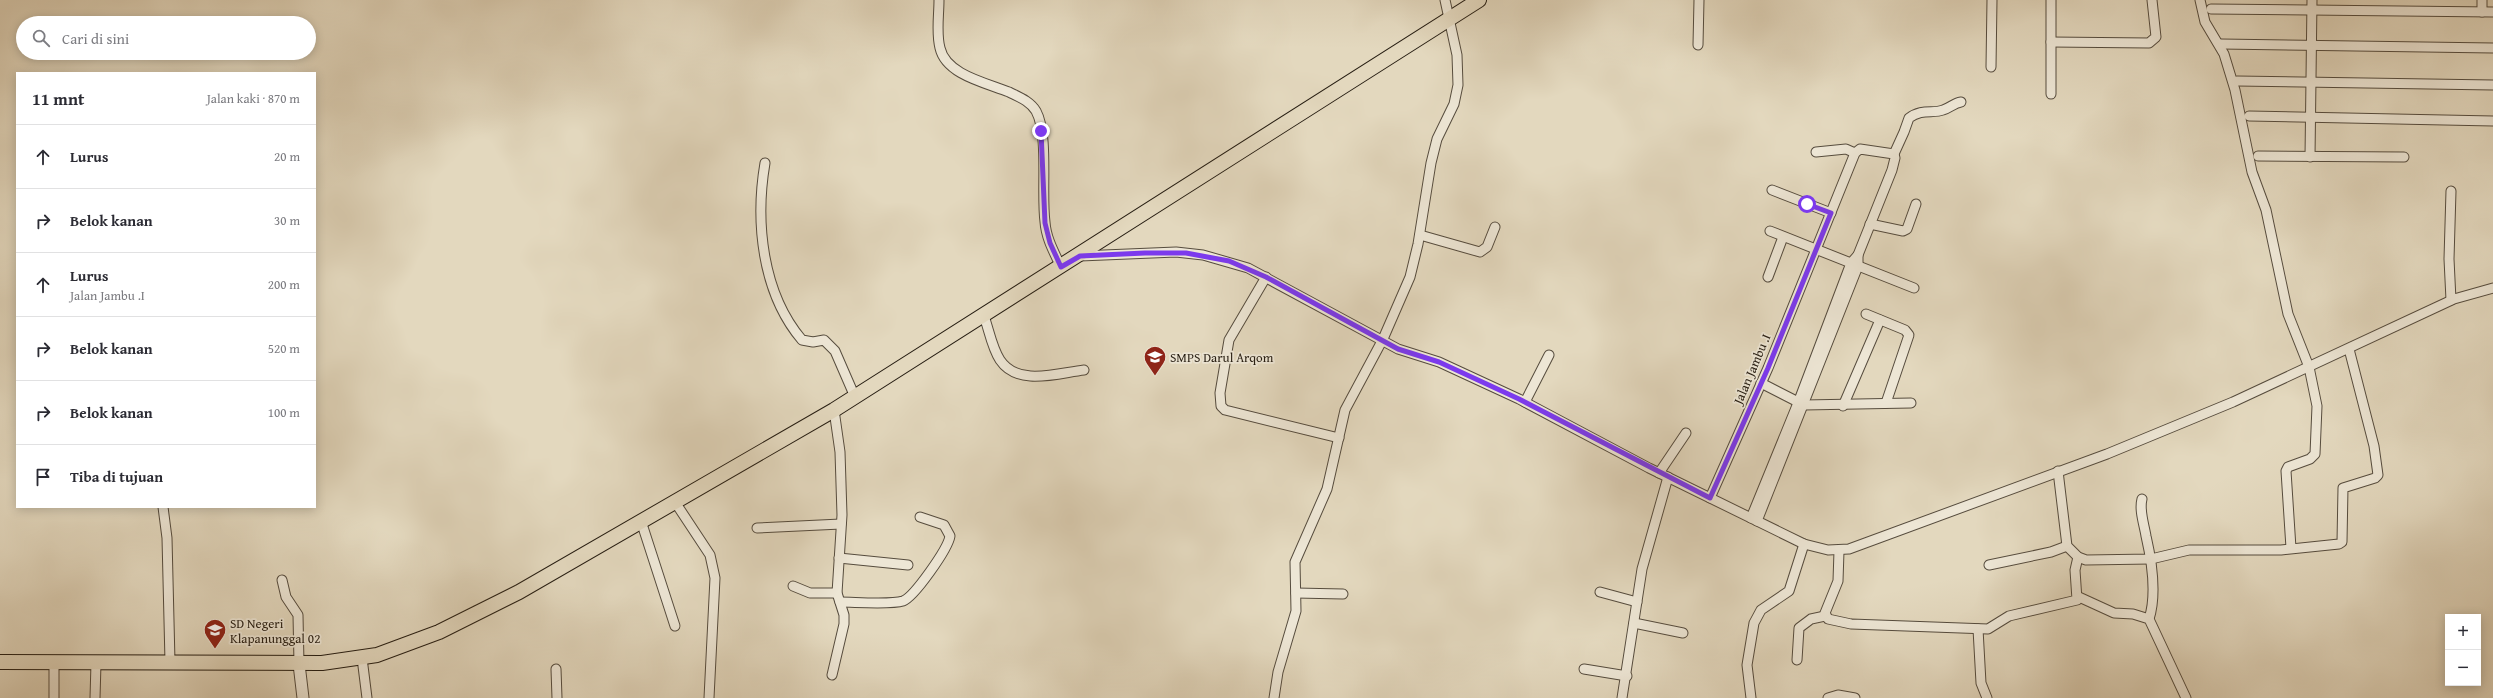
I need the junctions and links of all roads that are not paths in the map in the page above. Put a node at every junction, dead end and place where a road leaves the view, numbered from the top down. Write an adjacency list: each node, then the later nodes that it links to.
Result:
1 (939, 0): 49 (street)
2 (1445, 0): 15 (street)
3 (1480, 0): 15 (main road)
4 (1699, 0): 18 (street)
5 (1992, 0): 21 (street)
6 (2051, 0): 16 (street)
7 (2152, 0): 16 (street)
8 (2200, 0): 61 (street)
9 (2312, 0): 12 (street)
10 (2482, 0): 13 (street)
11 (2211, 9): 12 (street)
12 (2312, 10): 13 (street); 19 (street)
13 (2482, 12): 14 (street)
14 (2493, 12)
15 (1450, 18): 44 (street); 47 (main road)
16 (2051, 42): 25 (street)
17 (2221, 44): 19 (street)
18 (1698, 45)
19 (2312, 46): 20 (street); 23 (street)
20 (2493, 48)
21 (1992, 67)
22 (2237, 81): 23 (street)
23 (2311, 82): 24 (street); 28 (street)
24 (2493, 86)
25 (2051, 94)
26 (1961, 102): 32 (street)
27 (2249, 116): 28 (street)
28 (2311, 118): 29 (street); 34 (street)
29 (2493, 121)
30 (1816, 152): 31 (street)
31 (1855, 153): 32 (street); 40 (street, Jalan Jambu .I)
32 (1894, 154): 41 (street)
33 (2258, 156): 34 (street)
34 (2310, 157): 35 (street)
35 (2404, 157)
36 (765, 163): 64 (street)
37 (1772, 190): 40 (street)
38 (2451, 191): 54 (street)
39 (1916, 204): 41 (street)
40 (1831, 213): 46 (street, Jalan Jambu .I)
41 (1870, 224): 48 (street)
42 (1494, 227): 44 (street)
43 (1770, 231): 45 (street)
44 (1420, 235): 58 (street)
45 (1783, 236): 46 (street); 51 (street)
46 (1816, 249): 48 (street); 63 (street, Jalan Jambu .I)
47 (1080, 256): 49 (main road); 50 (street)
48 (1855, 265): 52 (street); 68 (street)
49 (1061, 267): 56 (main road)
50 (1266, 277): 58 (street); 72 (street)
51 (1768, 277)
52 (1914, 288)
53 (2493, 288): 54 (street)
54 (2451, 300): 59 (street)
55 (1866, 314): 57 (street)
56 (984, 316): 62 (street); 64 (main road)
57 (1880, 320): 66 (street); 69 (street)
58 (1383, 339): 65 (street); 72 (street)
59 (2349, 349): 61 (street); 86 (street)
60 (1550, 355): 65 (street)
61 (2308, 366): 73 (street); 86 (street)
62 (1084, 370)
63 (1761, 383): 68 (street); 75 (street, Jalan Jambu .I)
64 (855, 397): 70 (main road)
65 (1525, 402): 74 (street)
66 (1886, 403): 67 (street); 69 (street)
67 (1911, 403)
68 (1801, 404): 69 (street); 80 (street)
69 (1843, 406)
70 (834, 410): 77 (main road); 82 (street)
71 (1686, 433): 74 (street)
72 (1339, 438): 97 (street)
73 (2058, 471): 85 (street); 87 (street)
74 (1664, 475): 75 (street); 101 (street)
75 (1710, 498): 80 (street)
76 (2142, 499): 90 (street)
77 (675, 502): 81 (main road); 124 (street)
78 (163, 508): 111 (street)
79 (920, 517): 100 (street)
80 (1754, 520): 84 (street)
81 (641, 521): 105 (street); 108 (main road)
82 (841, 524): 83 (street); 89 (street)
83 (757, 528)
84 (1804, 544): 87 (street); 127 (street)
85 (2067, 546): 88 (street); 92 (street)
86 (2291, 548): 90 (street)
87 (1839, 551): 102 (street)
88 (2078, 557): 90 (street); 99 (street)
89 (839, 558): 91 (street); 96 (street)
90 (2151, 559): 103 (street)
91 (908, 566)
92 (1989, 566)
93 (282, 580): 114 (street)
94 (793, 586): 96 (street)
95 (1600, 592): 101 (street)
96 (837, 593): 100 (street)
97 (1296, 593): 98 (street); 125 (street)
98 (1344, 594)
99 (2078, 597): 103 (street); 106 (street)
100 (840, 602): 117 (street)
101 (1637, 602): 104 (street)
102 (1825, 616): 106 (street); 109 (street)
103 (2149, 619): 131 (street)
104 (1634, 623): 107 (street); 118 (street)
105 (675, 626)
106 (1978, 628): 130 (street)
107 (1683, 633)
108 (362, 658): 114 (main road); 122 (street)
109 (1797, 660)
110 (0, 662): 112 (main road)
111 (170, 662): 113 (main road); 114 (main road)
112 (54, 663): 113 (main road); 119 (street)
113 (96, 663): 120 (street)
114 (299, 664): 121 (street)
115 (556, 669): 123 (street)
116 (1584, 669): 118 (street)
117 (832, 675)
118 (1627, 676): 126 (street)
119 (54, 698)
120 (95, 698)
121 (303, 698)
122 (368, 698)
123 (557, 698)
124 (710, 698)
125 (1274, 698)
126 (1622, 698)
127 (1751, 698)
128 (1828, 698): 129 (street)
129 (1855, 698)
130 (1987, 698)
131 (2186, 698)

